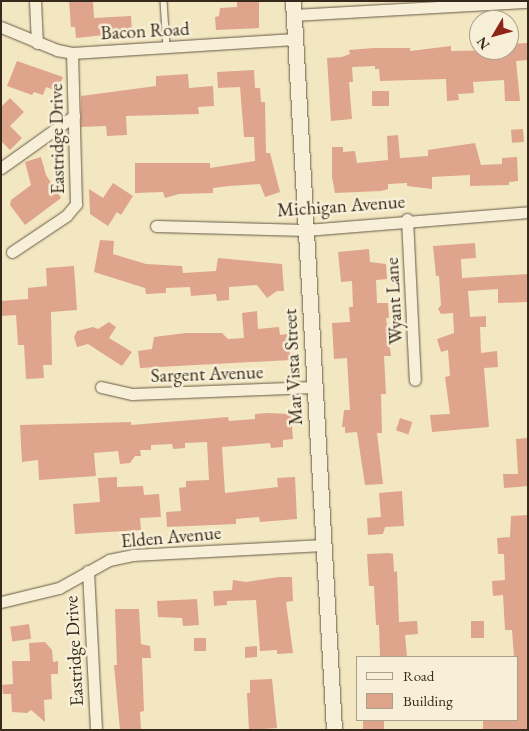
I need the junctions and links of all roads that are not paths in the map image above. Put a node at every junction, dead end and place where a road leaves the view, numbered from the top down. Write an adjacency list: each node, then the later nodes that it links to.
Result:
1 (35, 1): 7 (street)
2 (164, 1): 8 (lane)
3 (528, 2): 4 (street)
4 (294, 8): 6 (street, Mar Vista Street)
5 (1, 27): 7 (street, Bacon Road)
6 (295, 39): 8 (street, Bacon Road); 15 (street, Mar Vista Street)
7 (38, 43): 9 (street, Bacon Road)
8 (167, 47): 9 (street, Bacon Road)
9 (72, 52): 10 (street, Eastridge Drive)
10 (74, 116): 11 (street); 16 (street, Eastridge Drive)
11 (1, 168)
12 (528, 212): 13 (street, Michigan Avenue)
13 (407, 219): 15 (street, Michigan Avenue); 17 (street, Wyant Lane)
14 (156, 226): 15 (street, Michigan Avenue)
15 (306, 230): 19 (street, Mar Vista Street)
16 (12, 252)
17 (416, 380)
18 (101, 386): 19 (street, Sargent Avenue)
19 (314, 387): 20 (street, Mar Vista Street)
20 (323, 545): 21 (street, Elden Avenue); 24 (street, Mar Vista Street)
21 (88, 571): 22 (street, Elden Avenue); 23 (street, Eastridge Drive)
22 (1, 602)
23 (96, 730)
24 (334, 730)

